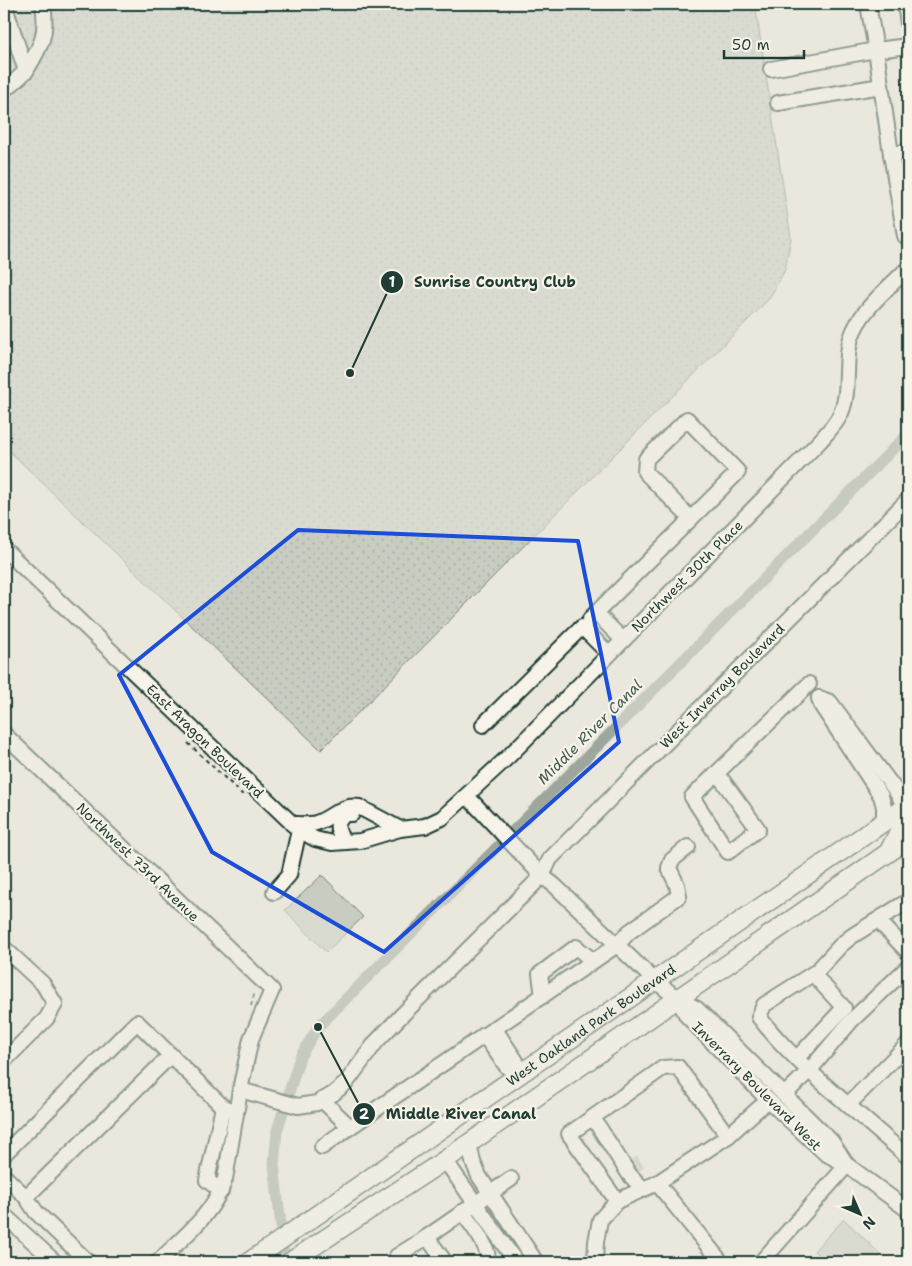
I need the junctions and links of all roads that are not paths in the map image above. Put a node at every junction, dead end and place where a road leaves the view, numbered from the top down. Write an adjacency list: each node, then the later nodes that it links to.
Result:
1 (4, 4): 7 (street)
2 (43, 4): 7 (street)
3 (868, 4): 5 (street)
4 (908, 46): 5 (street)
5 (876, 50): 6 (street); 8 (street)
6 (771, 69)
7 (26, 71): 9 (street)
8 (881, 86): 10 (street); 12 (street)
9 (4, 89)
10 (778, 103)
11 (908, 152): 12 (street)
12 (891, 154): 13 (street)
13 (906, 236)
14 (908, 268): 20 (street, Northwest 30th Place)
15 (908, 500): 37 (street, West Inverray Boulevard)
16 (691, 519): 16 (street); 18 (street)
17 (4, 549): 31 (street, East Aragon Boulevard)
18 (596, 613): 19 (street); 20 (street)
19 (582, 627): 21 (street); 23 (street)
20 (623, 640): 21 (street, Northwest 30th Place)
21 (609, 654): 26 (street, Northwest 30th Place)
22 (808, 684): 25 (street)
23 (483, 725)
24 (4, 734): 58 (street, Northwest 73rd Avenue)
25 (717, 773): 25 (street)
26 (467, 796): 29 (street, Northwest 30th Place); 37 (street, Inverrary Boulevard West)
27 (906, 806): 30 (main road, West Oakland Park Boulevard); 30 (street); 36 (main road)
28 (370, 814): 31 (street); 32 (street); 34 (street)
29 (442, 818): 32 (street, East Aragon Boulevard)
30 (884, 822): 47 (main road, West Oakland Park Boulevard)
31 (295, 827): 34 (street, East Aragon Boulevard); 38 (street)
32 (400, 829): 34 (street, East Aragon Boulevard)
33 (908, 839): 36 (main road, West Oakland Park Boulevard)
34 (343, 841)
35 (688, 847): 41 (street)
36 (888, 853): 49 (main road, West Oakland Park Boulevard)
37 (542, 876): 41 (street, Inverrary Boulevard West); 60 (street, West Inverray Boulevard)
38 (274, 892)
39 (908, 901): 40 (street)
40 (878, 920): 43 (street); 46 (street)
41 (617, 945): 44 (street); 47 (street, Inverrary Boulevard West)
42 (4, 948): 55 (street)
43 (908, 952)
44 (593, 961): 48 (street); 48 (street)
45 (908, 967): 50 (street)
46 (812, 974): 50 (street); 54 (street)
47 (654, 980): 49 (street, Inverrary Boulevard West); 56 (main road, West Oakland Park Boulevard)
48 (543, 996): 51 (street)
49 (677, 998): 59 (street, Inverrary Boulevard West); 61 (street, Inverrary Boulevard West); 68 (main road, West Oakland Park Boulevard)
50 (840, 1023): 54 (street); 57 (street)
51 (489, 1032): 56 (street); 66 (street)
52 (908, 1044): 62 (street)
53 (171, 1055): 63 (street); 70 (street); 80 (street)
54 (796, 1058): 57 (street)
55 (4, 1062)
56 (515, 1071): 64 (main road, West Oakland Park Boulevard)
57 (809, 1071): 59 (street); 62 (street)
58 (240, 1090): 60 (street); 63 (street)
59 (784, 1095): 74 (street, Inverrary Boulevard West)
60 (322, 1100): 66 (street)
61 (768, 1100): 67 (street); 74 (street, Inverrary Boulevard West)
62 (848, 1105): 71 (street)
63 (230, 1110): 91 (street)
64 (459, 1115): 72 (main road); 87 (main road, West Oakland Park Boulevard)
65 (596, 1123): 67 (street); 73 (street); 78 (street); 81 (street)
66 (350, 1126): 69 (street)
67 (728, 1136): 78 (street)
68 (469, 1143): 72 (main road, West Oakland Park Boulevard); 79 (street)
69 (322, 1147)
70 (4, 1154)
71 (908, 1157)
72 (445, 1160): 82 (street); 92 (main road, West Oakland Park Boulevard)
73 (631, 1160)
74 (847, 1164): 83 (street, Inverrary Boulevard West); 99 (street)
75 (639, 1172): 78 (street)
76 (4, 1176): 80 (street)
77 (511, 1179): 79 (street)
78 (650, 1186): 81 (street); 98 (street)
79 (490, 1193): 82 (street); 96 (street)
80 (26, 1197): 90 (street)
81 (617, 1201): 97 (street)
82 (475, 1203): 84 (street); 95 (street)
83 (908, 1210)
84 (462, 1212): 86 (street); 94 (street)
85 (4, 1215): 89 (street)
86 (427, 1237): 88 (street); 93 (street)
87 (256, 1257)
88 (395, 1260)
89 (55, 1262)
90 (88, 1262)
91 (158, 1262)
92 (290, 1262)
93 (445, 1262)
94 (487, 1262)
95 (516, 1262)
96 (536, 1262)
97 (595, 1262)
98 (721, 1262)
99 (761, 1262)

